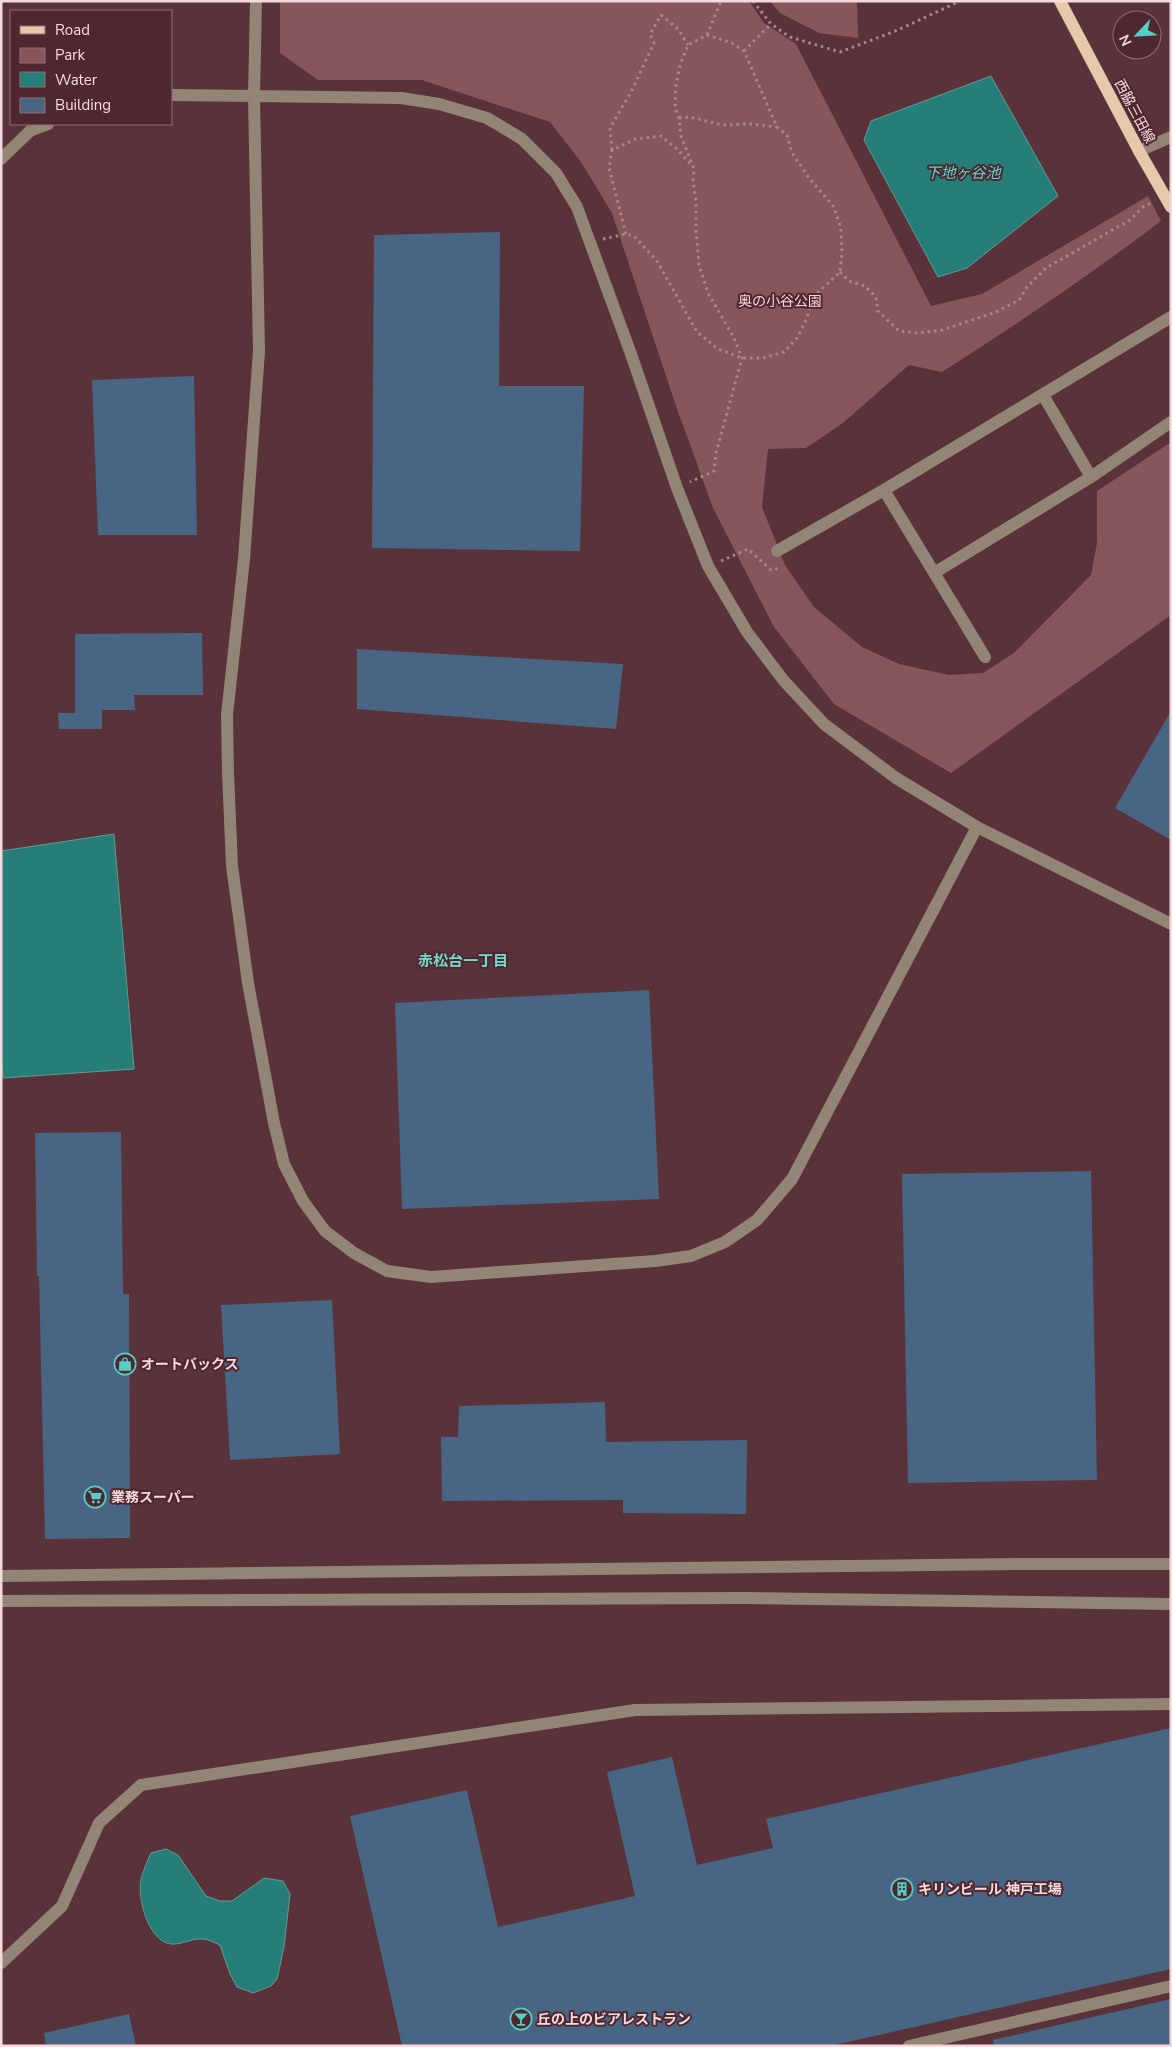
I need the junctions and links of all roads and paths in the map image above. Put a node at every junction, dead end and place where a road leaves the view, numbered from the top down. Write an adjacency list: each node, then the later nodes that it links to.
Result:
1 (256, 1): 11 (street)
2 (721, 1): 7 (path)
3 (753, 1): 6 (path)
4 (960, 1): 6 (path)
5 (1060, 1): 17 (main road, 西脇三田線)
6 (771, 24): 9 (path)
7 (707, 35): 8 (path); 9 (path)
8 (688, 45): 12 (path); 16 (path)
9 (744, 51): 14 (path)
10 (172, 95): 11 (street)
11 (254, 97): 22 (street); 35 (street)
12 (679, 118): 14 (path); 19 (path)
13 (45, 125): 18 (street)
14 (777, 126): 23 (path)
15 (1171, 136): 17 (street)
16 (612, 150): 19 (path); 21 (path)
17 (1139, 151): 20 (main road, 西脇三田線)
18 (1, 160)
19 (694, 169): 25 (path)
20 (1168, 202): 23 (path)
21 (626, 234): 22 (path); 25 (path)
22 (590, 242): 29 (street)
23 (840, 272): 25 (path)
24 (1171, 317): 26 (street)
25 (742, 358): 29 (path)
26 (1043, 395): 28 (street); 30 (street)
27 (1171, 422): 28 (street)
28 (1092, 477): 33 (street)
29 (677, 488): 32 (street)
30 (884, 490): 31 (street); 33 (street)
31 (777, 550): 32 (path)
32 (708, 566): 35 (street)
33 (934, 573): 34 (street)
34 (985, 657)
35 (977, 827): 36 (street)
36 (1171, 924)
37 (1171, 1564): 38 (street)
38 (1, 1576)
39 (1, 1601): 40 (street)
40 (1171, 1604)
41 (1171, 1704): 42 (street)
42 (1, 1963)
43 (1171, 1986): 44 (street)
44 (909, 2046)

